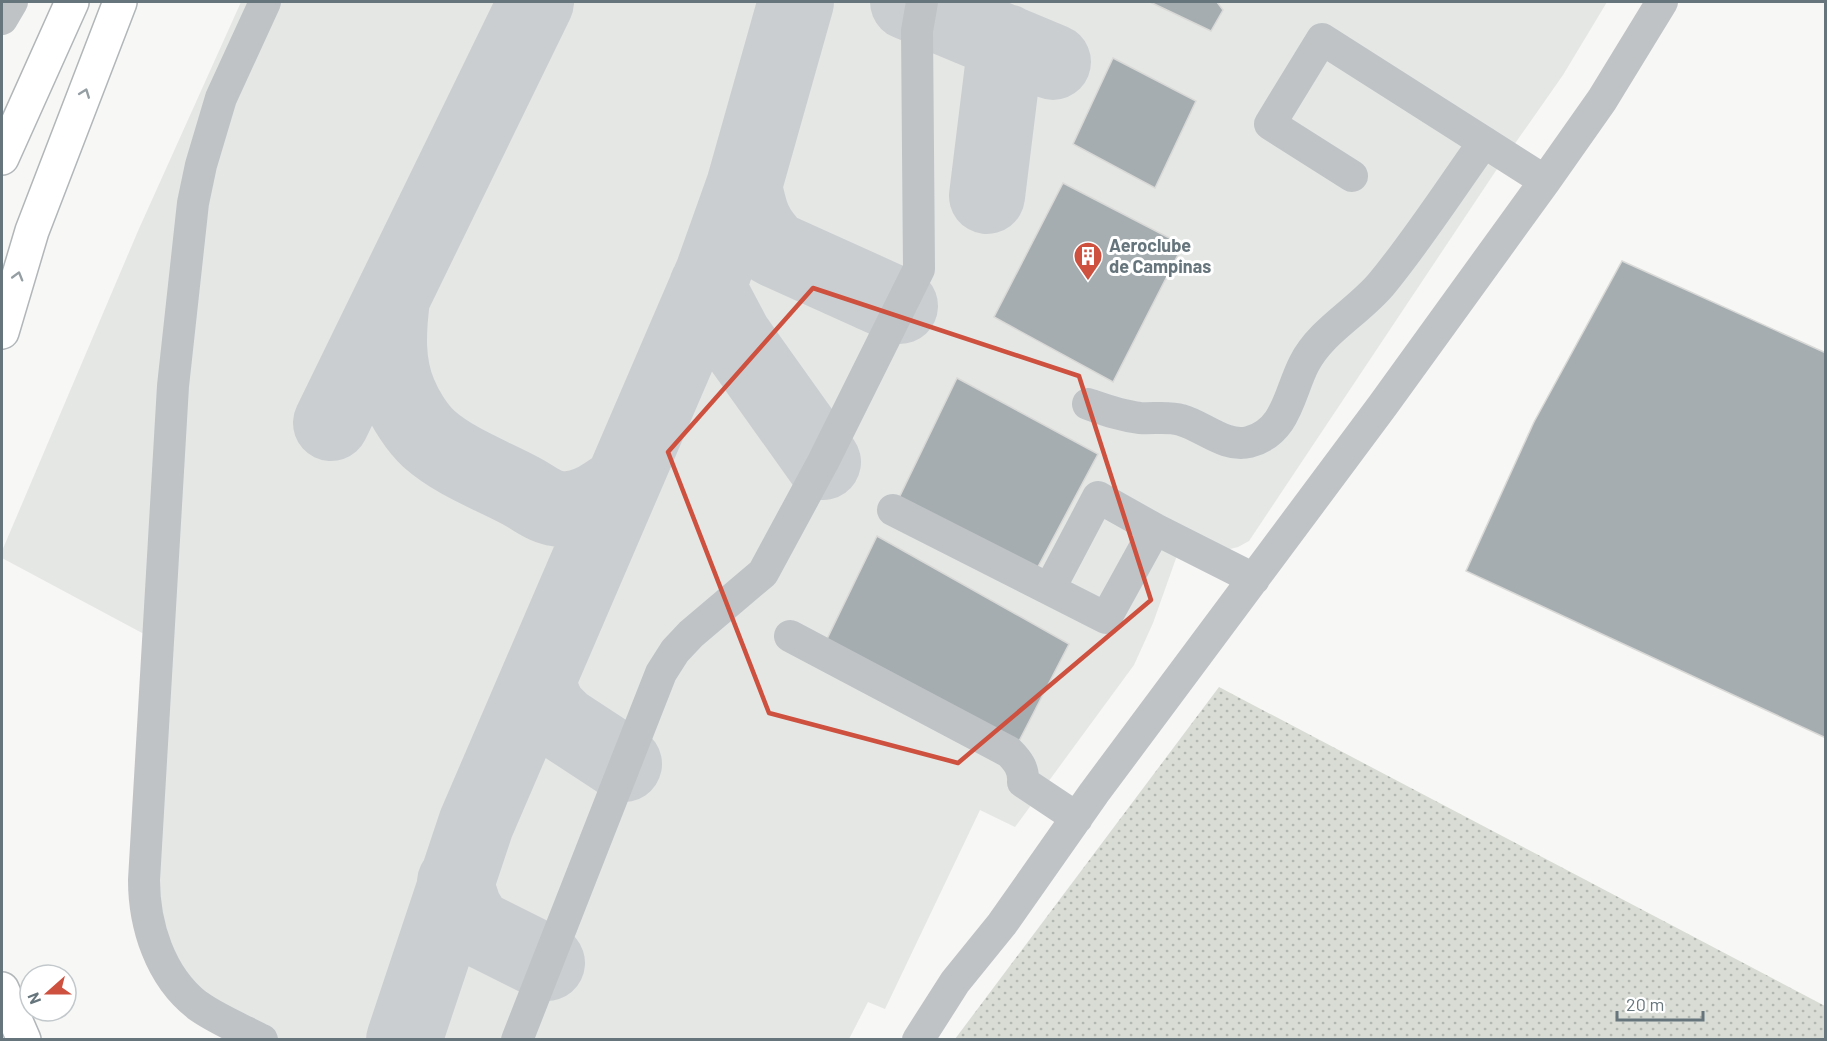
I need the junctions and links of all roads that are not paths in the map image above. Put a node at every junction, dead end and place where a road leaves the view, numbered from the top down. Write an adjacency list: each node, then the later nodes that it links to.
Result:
1 (12, 2): 7 (street)
2 (72, 2): 9 (main road)
3 (120, 2): 12 (main road, one-way to 3)
4 (265, 2): 22 (street)
5 (922, 2): 23 (street)
6 (1662, 2): 11 (street)
7 (2, 19)
8 (1484, 142): 10 (street); 11 (street); 13 (street)
9 (2, 158)
10 (1352, 176)
11 (1545, 180): 16 (street)
12 (2, 332)
13 (1088, 404)
14 (893, 510): 17 (street)
15 (1155, 529): 16 (street); 17 (street); 17 (street)
16 (1254, 579): 19 (street)
17 (1050, 588)
18 (790, 636): 19 (street)
19 (1077, 818): 24 (street)
20 (2, 989): 21 (main road)
21 (24, 1040)
22 (262, 1040)
23 (517, 1040)
24 (918, 1040)

